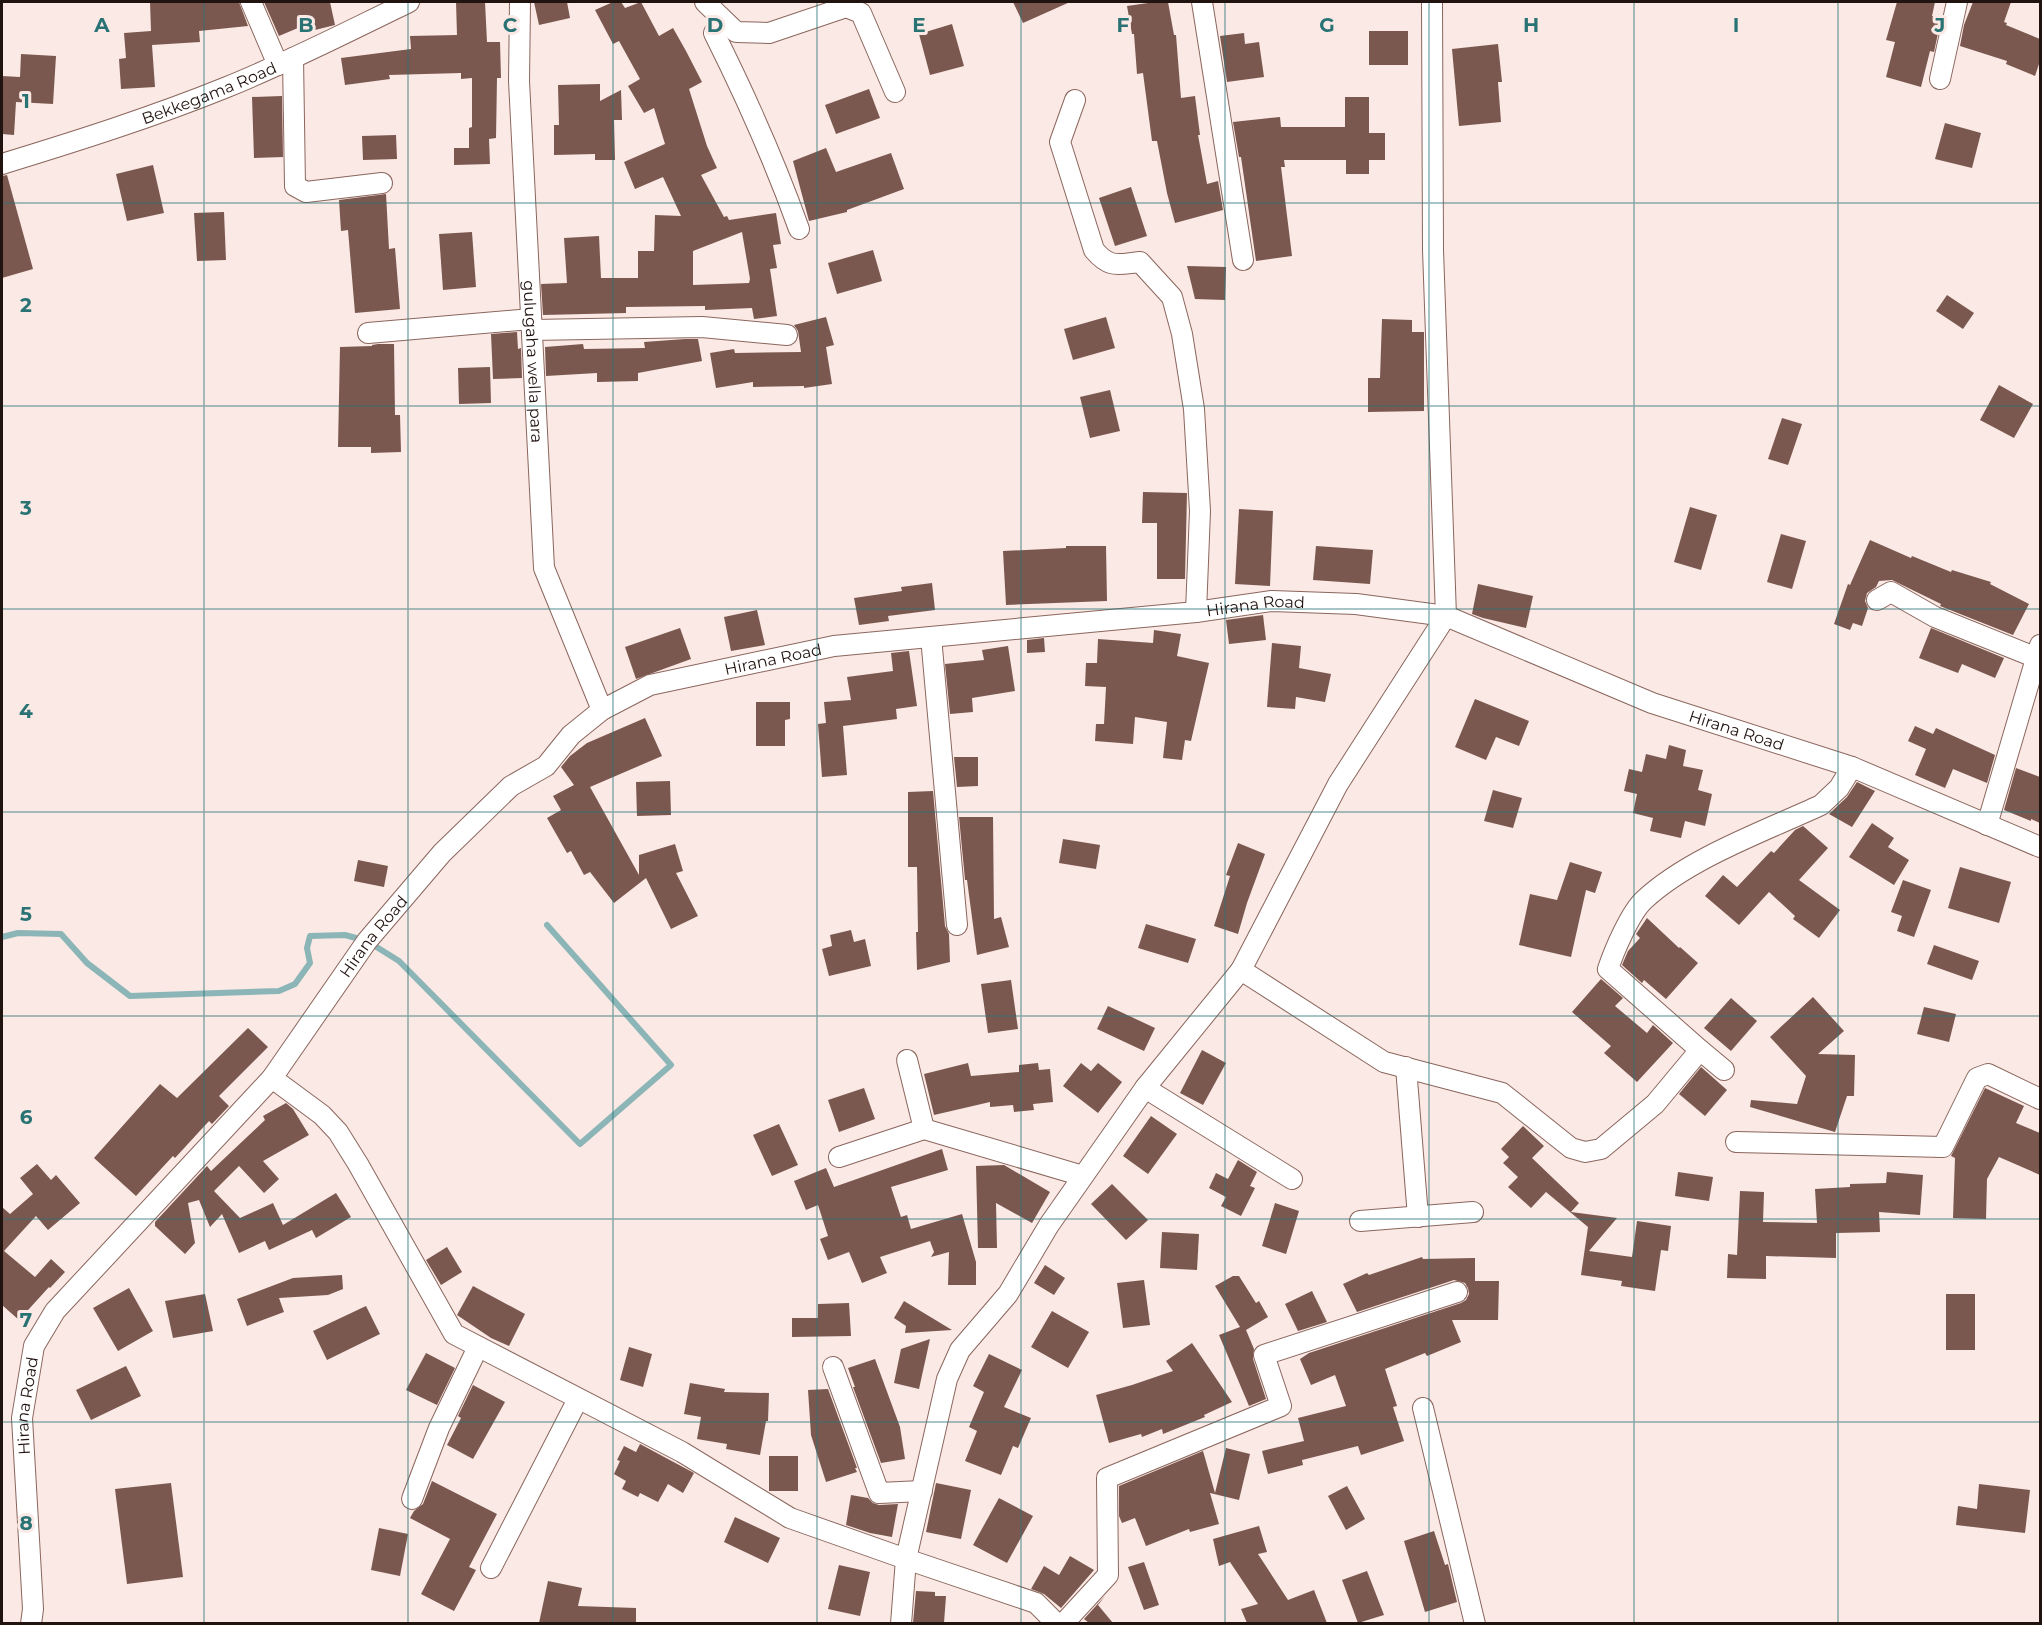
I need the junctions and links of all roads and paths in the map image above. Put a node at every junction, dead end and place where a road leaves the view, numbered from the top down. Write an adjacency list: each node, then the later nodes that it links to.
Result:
1 (251, 2): 9 (street)
2 (410, 2): 9 (street, Bekkegama Road)
3 (520, 2): 17 (street, gulugaha wella para)
4 (705, 2): 8 (street)
5 (1202, 2): 16 (street)
6 (1432, 2): 22 (street)
7 (1957, 2): 10 (street)
8 (722, 19): 11 (street); 15 (street)
9 (285, 62): 13 (street, Bekkegama Road); 14 (street)
10 (1940, 79)
11 (895, 92)
12 (1075, 100): 21 (street)
13 (2, 164)
14 (382, 183)
15 (799, 229)
16 (1243, 260)
17 (532, 325): 18 (street); 19 (street); 25 (street, gulugaha wella para)
18 (368, 333)
19 (787, 335)
20 (1877, 600): 24 (street)
21 (1196, 612): 22 (street, Hirana Road); 23 (street, Hirana Road)
22 (1446, 616): 26 (street, Hirana Road); 30 (street)
23 (931, 637): 25 (street, Hirana Road); 29 (street)
24 (2039, 652): 27 (street)
25 (602, 710): 35 (street, Hirana Road)
26 (1852, 766): 27 (street, Hirana Road); 31 (street)
27 (1987, 825): 28 (street, Hirana Road)
28 (2040, 847)
29 (957, 925)
30 (1241, 970): 33 (street); 36 (street)
31 (1700, 1050): 33 (street); 34 (street)
32 (907, 1060): 38 (street)
33 (1406, 1067): 44 (street)
34 (1724, 1070)
35 (272, 1078): 47 (street); 55 (street, Hirana Road)
36 (1145, 1088): 41 (street); 42 (street)
37 (2040, 1099): 39 (street)
38 (924, 1129): 40 (street); 41 (street)
39 (1736, 1142)
40 (839, 1157)
41 (1083, 1176): 51 (street)
42 (1292, 1179)
43 (1473, 1212): 44 (street)
44 (1418, 1217): 45 (street)
45 (1360, 1221)
46 (1457, 1292): 58 (street)
47 (478, 1347): 49 (street); 52 (street)
48 (833, 1367): 51 (street)
49 (578, 1399): 53 (street); 54 (street)
50 (1423, 1407): 59 (street)
51 (922, 1491): 53 (street)
52 (412, 1499)
53 (906, 1559): 56 (street); 57 (street)
54 (491, 1568)
55 (31, 1623)
56 (901, 1623)
57 (1057, 1623)
58 (1063, 1623)
59 (1475, 1623)

